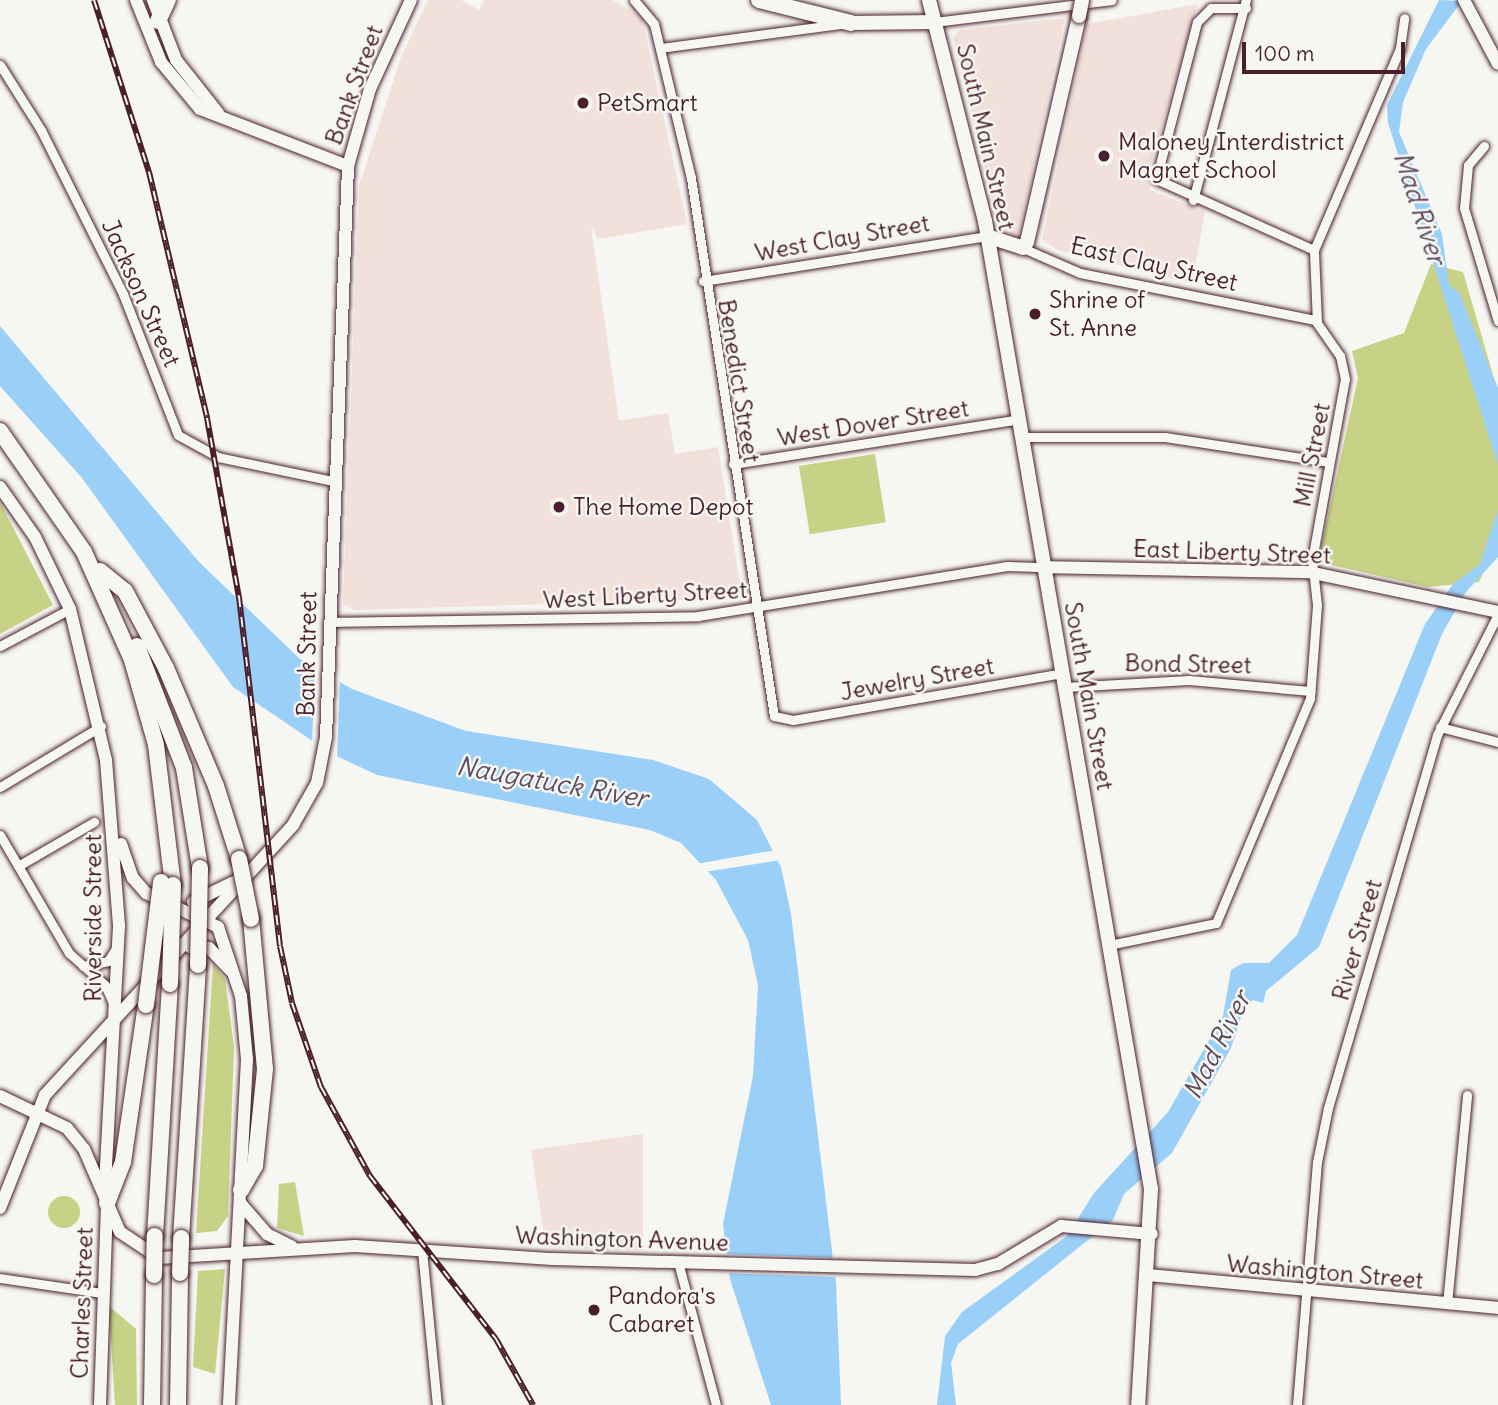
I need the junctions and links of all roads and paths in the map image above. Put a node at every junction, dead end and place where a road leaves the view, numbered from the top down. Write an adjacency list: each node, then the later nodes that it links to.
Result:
1 (136, 0): 19 (main road)
2 (153, 0): 13 (main road)
3 (168, 0): 13 (highway)
4 (411, 0): 21 (main road, Bank Street)
5 (635, 0): 16 (street, Benedict Street)
6 (759, 0): 15 (highway)
7 (929, 0): 14 (main road, South Main Street)
8 (1082, 0): 24 (main road, bridge)
9 (1112, 0): 14 (street)
10 (1464, 0): 17 (main road)
11 (1246, 4): 22 (street); 22 (street)
12 (1404, 18): 25 (street, Mill Street)
13 (158, 21): 19 (main road)
14 (935, 22): 15 (main road); 23 (main road, South Main Street)
15 (850, 23): 16 (street)
16 (660, 48): 26 (street, Benedict Street)
17 (1498, 64)
18 (0, 65): 34 (street, Jackson Street)
19 (218, 113): 21 (main road)
20 (1484, 146): 28 (street)
21 (348, 166): 34 (main road, Bank Street)
22 (1193, 200): 25 (street)
23 (987, 236): 24 (main road, East Clay Street); 26 (street, West Clay Street); 29 (main road, South Main Street)
24 (1023, 248): 27 (street, East Clay Street)
25 (1314, 250): 27 (street, Mill Street)
26 (703, 281): 33 (street, Benedict Street)
27 (1316, 320): 32 (street, Mill Street)
28 (1498, 321)
29 (1020, 419): 31 (main road, South Main Street); 33 (street, West Dover Street)
30 (0, 429): 37 (highway); 56 (highway)
31 (1023, 437): 32 (street); 36 (main road, South Main Street)
32 (1329, 462): 38 (street, Mill Street)
33 (733, 464): 40 (street, Benedict Street)
34 (333, 481): 42 (main road, Bank Street)
35 (0, 487): 39 (main road, Riverside Street)
36 (1044, 567): 38 (main road, East Liberty Street); 40 (street, West Liberty Street); 44 (main road, South Main Street)
37 (100, 572): 68 (highway, bridge); 84 (highway, bridge)
38 (1313, 572): 41 (main road, East Liberty Street); 45 (street, Mill Street)
39 (70, 609): 43 (street); 47 (main road, Riverside Street)
40 (757, 609): 42 (street, West Liberty Street); 46 (street, Benedict Street)
41 (1498, 613): 48 (street, River Street)
42 (329, 622): 55 (main road, Bank Street)
43 (0, 646)
44 (1063, 680): 45 (street, Bond Street); 46 (street, Jewelry Street); 60 (main road, South Main Street)
45 (1311, 691): 60 (street, Mill Street)
46 (778, 720)
47 (101, 726): 50 (street); 51 (main road, Riverside Street)
48 (1440, 727): 49 (street); 78 (street, River Street)
49 (1498, 742)
50 (0, 787)
51 (114, 820): 57 (main road, Riverside Street); 59 (main road, Riverside Street)
52 (94, 822): 54 (street)
53 (0, 835): 54 (street)
54 (18, 866): 62 (street)
55 (249, 874): 57 (main road); 58 (main road, Bank Street)
56 (167, 884): 69 (highway, bridge); 83 (highway, bridge)
57 (171, 905): 58 (main road, Riverside Street)
58 (208, 918): 61 (main road, Bank Street); 63 (main road)
59 (118, 943): 62 (street); 64 (main road, Riverside Street)
60 (1109, 945): 71 (main road, South Main Street)
61 (176, 951): 63 (main road); 64 (main road, Bank Street)
62 (81, 966): 64 (street)
63 (239, 987): 68 (main road)
64 (113, 1010): 67 (main road, Bank Street); 69 (main road, Riverside Street)
65 (1467, 1095): 80 (street)
66 (0, 1096): 67 (main road, Washington Avenue)
67 (37, 1109): 69 (main road, Washington Avenue); 70 (main road, Bank Street)
68 (241, 1197): 72 (main road); 74 (main road)
69 (107, 1203): 74 (main road, Washington Avenue); 79 (main road, Charles Street)
70 (0, 1208)
71 (1152, 1234): 75 (main road, Washington Avenue); 76 (main road, South Main Street)
72 (302, 1248): 73 (main road, Washington Avenue); 74 (main road, Washington Avenue)
73 (422, 1250): 75 (main road, Washington Avenue); 86 (street)
74 (237, 1252): 85 (main road)
75 (678, 1262): 87 (street)
76 (1149, 1275): 78 (main road, Washington Street); 88 (main road, South Main Street)
77 (0, 1278): 79 (street)
78 (1306, 1292): 80 (main road, Washington Street); 89 (street, River Street)
79 (101, 1293): 82 (main road, Charles Street)
80 (1447, 1304): 81 (main road, Washington Street)
81 (1498, 1308)
82 (100, 1405)
83 (152, 1405)
84 (178, 1405)
85 (229, 1405)
86 (437, 1405)
87 (716, 1405)
88 (1138, 1405)
89 (1297, 1405)

